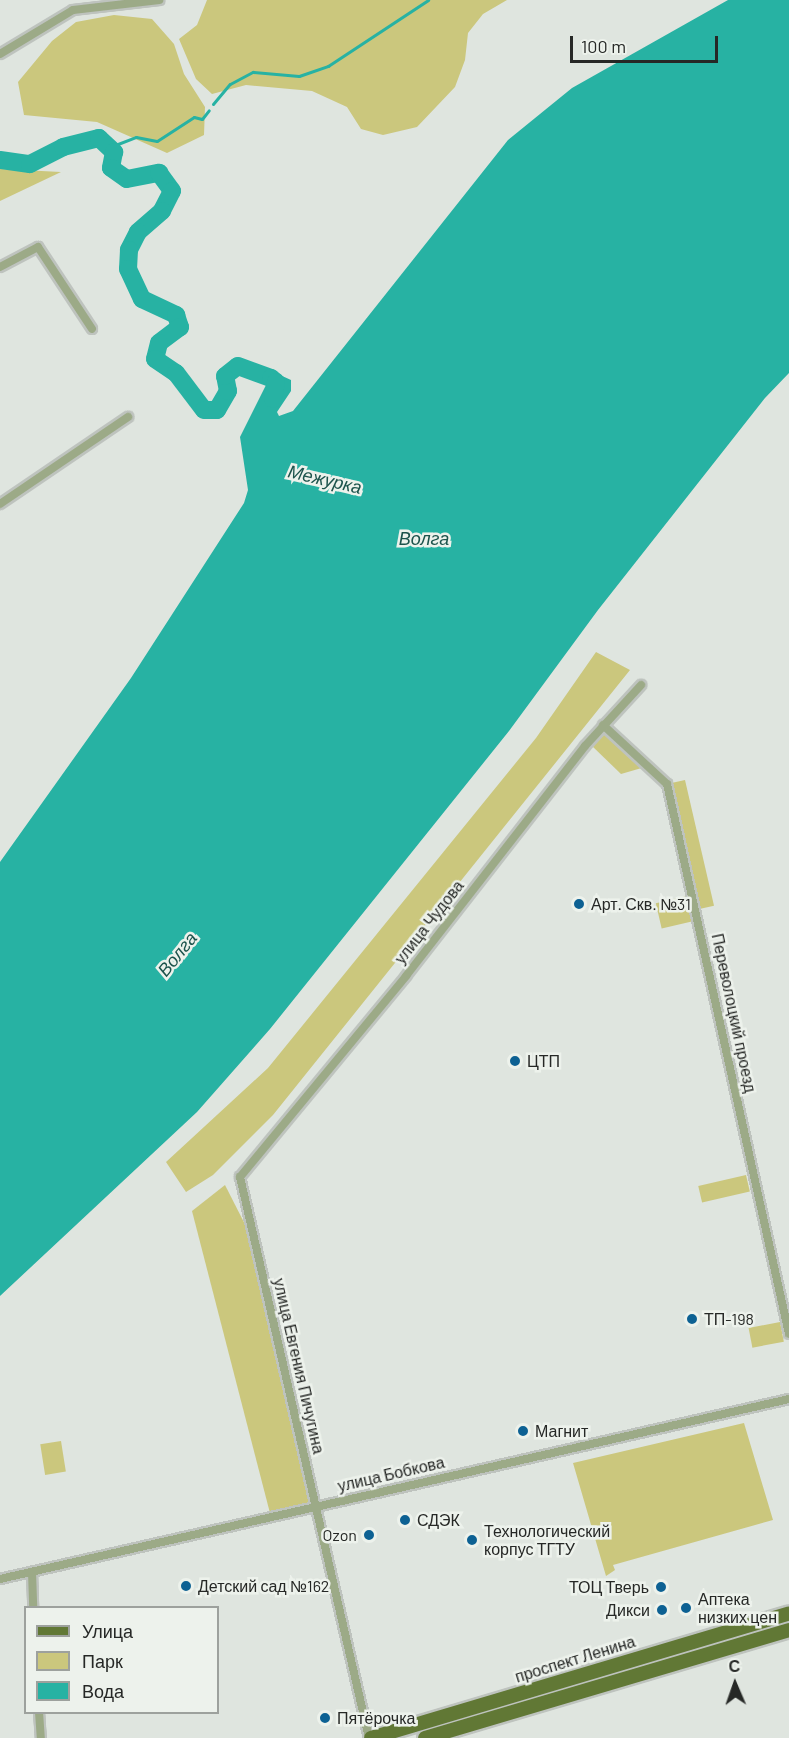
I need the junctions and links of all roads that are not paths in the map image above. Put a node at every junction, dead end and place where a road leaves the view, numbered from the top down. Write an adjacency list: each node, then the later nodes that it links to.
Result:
1 (159, 0): 2 (street)
2 (0, 54)
3 (0, 267): 4 (street)
4 (93, 329)
5 (128, 417): 6 (street)
6 (0, 504)
7 (641, 685): 8 (street, улица Чудова)
8 (603, 724): 9 (street, улица Чудова); 10 (street, Переволоцкий проезд)
9 (240, 1177): 12 (street, улица Евгения Пичугина)
10 (789, 1334)
11 (789, 1398): 12 (street, улица Бобкова)
12 (315, 1507): 13 (street, улица Бобкова); 20 (street, улица Евгения Пичугина)
13 (32, 1572): 14 (street, улица Бобкова); 15 (street)
14 (0, 1579)
15 (33, 1606)
16 (789, 1613): 20 (main road, проспект Ленина)
17 (789, 1630): 21 (main road, проспект Ленина)
18 (39, 1714): 19 (street)
19 (41, 1738)
20 (373, 1738)
21 (425, 1738)

